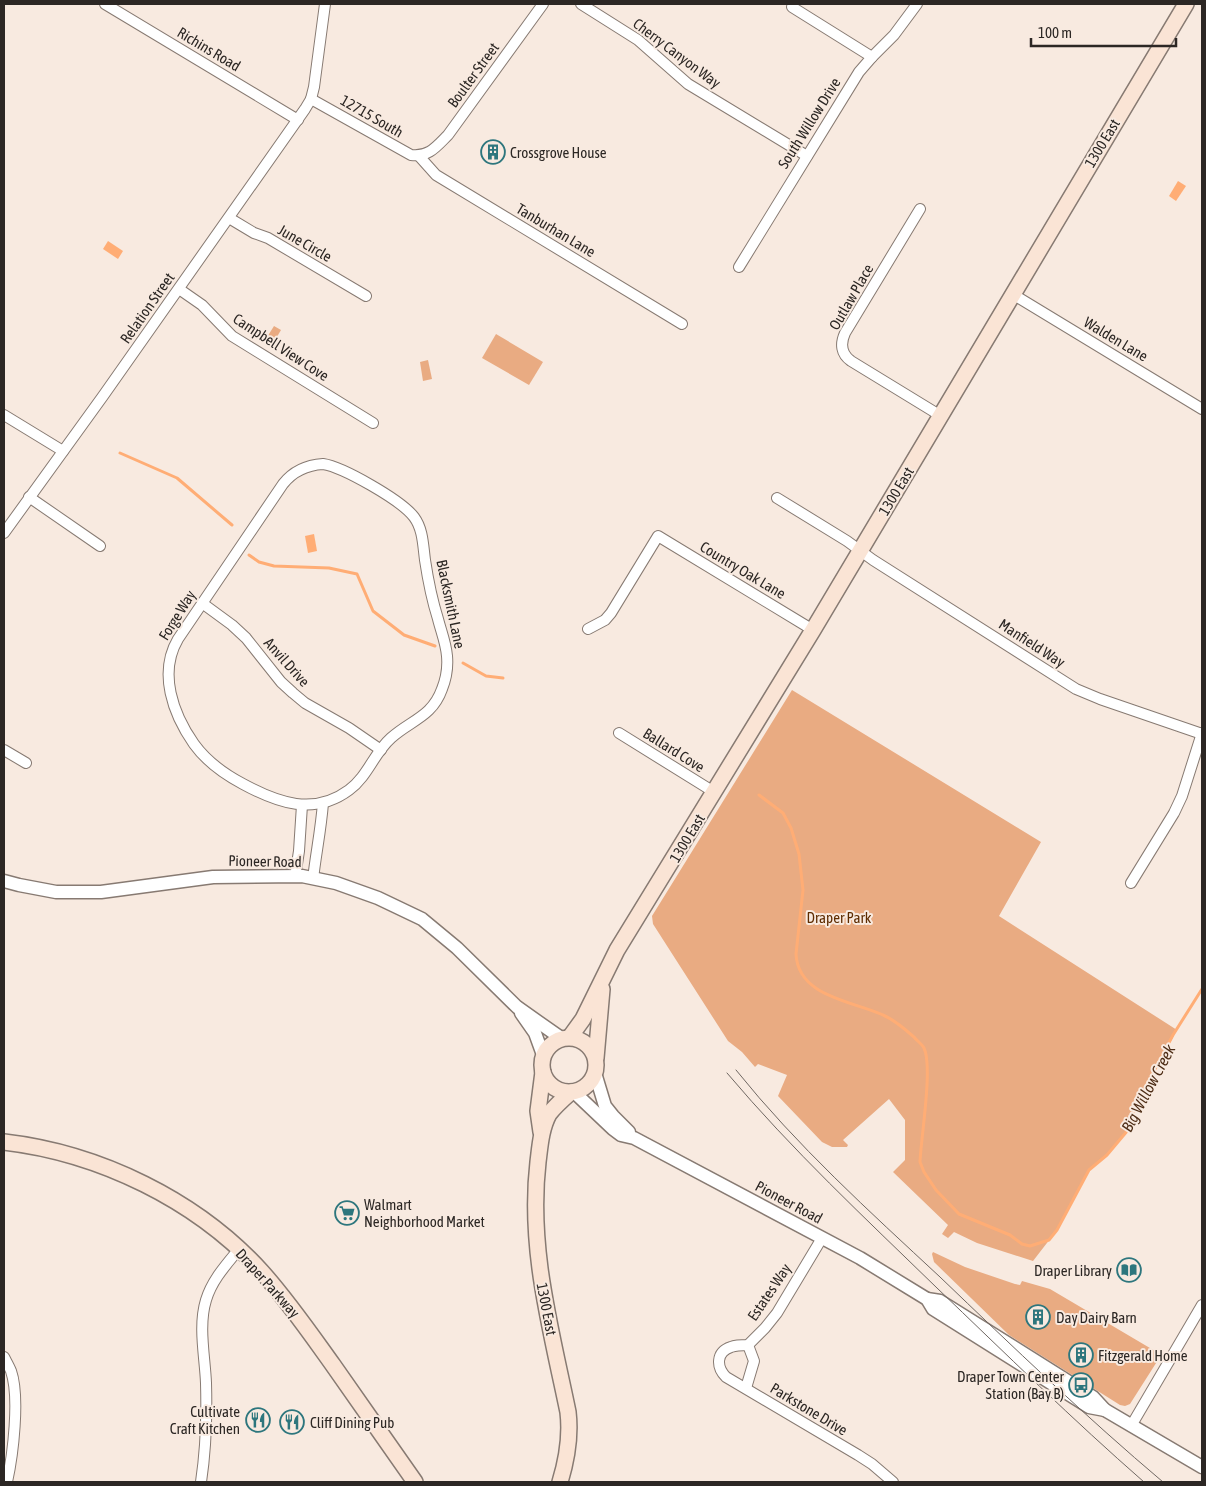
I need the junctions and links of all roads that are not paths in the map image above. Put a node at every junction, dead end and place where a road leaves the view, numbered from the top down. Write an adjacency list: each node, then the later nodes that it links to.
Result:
1 (105, 4): 10 (street, Richins Road)
2 (325, 4): 9 (street)
3 (543, 4): 11 (street, Boulter Street)
4 (581, 4): 12 (street, Cherry Canyon Way)
5 (917, 4): 8 (street, South Willow Drive)
6 (1186, 4): 17 (main road, 1300 East)
7 (792, 7): 8 (street)
8 (872, 57): 12 (street, South Willow Drive)
9 (311, 99): 10 (street, Relation Street); 11 (street, 12715 South)
10 (298, 120): 14 (street, Relation Street)
11 (420, 156): 19 (street, Tanburhan Lane)
12 (807, 156): 15 (street, South Willow Drive)
13 (920, 209): 22 (street, Outlaw Place)
14 (229, 218): 16 (street, Relation Street); 18 (street, June Circle)
15 (739, 267)
16 (179, 289): 23 (street, Campbell View Cove); 24 (street, Relation Street)
17 (1014, 295): 20 (street, Walden Lane); 22 (main road, 1300 East)
18 (366, 296)
19 (682, 324)
20 (1202, 409)
21 (4, 416): 24 (street)
22 (941, 416): 30 (main road, 1300 East)
23 (374, 423)
24 (63, 451): 26 (street, Relation Street)
25 (301, 468): 31 (street, Forge Way); 37 (street, Blacksmith Lane)
26 (29, 497): 28 (street, Relation Street); 29 (street)
27 (777, 498): 30 (street, Manfield Way)
28 (4, 533)
29 (100, 546)
30 (860, 550): 33 (main road, 1300 East); 35 (street, Manfield Way)
31 (202, 603): 37 (street, Anvil Drive); 41 (street, Forge Way)
32 (588, 629): 33 (street, Country Oak Lane)
33 (813, 630): 39 (main road, 1300 East)
34 (618, 733): 39 (street, Ballard Cove)
35 (1202, 734): 45 (street)
36 (4, 750): 38 (street)
37 (381, 750): 40 (street, Blacksmith Lane)
38 (26, 763)
39 (714, 792): 46 (main road, 1300 East)
40 (323, 803): 41 (street, Forge Way); 43 (street)
41 (302, 805): 42 (street)
42 (295, 877): 43 (street, Pioneer Road); 44 (street, Pioneer Road)
43 (313, 879): 47 (street, Pioneer Road)
44 (4, 881)
45 (1131, 883)
46 (603, 977): 48 (main road, 1300 East); 50 (main road, 1300 East)
47 (517, 1006): 48 (street, Pioneer Road); 49 (street, Pioneer Road)
48 (566, 1038): 49 (main road); 50 (main road)
49 (543, 1055): 51 (main road)
50 (596, 1066): 52 (main road); 54 (street, Pioneer Road)
51 (543, 1072): 52 (main road); 53 (main road, 1300 East)
52 (572, 1092): 53 (main road, 1300 East); 54 (street, Pioneer Road)
53 (542, 1134): 67 (main road, 1300 East)
54 (634, 1138): 56 (street, Pioneer Road)
55 (4, 1142): 57 (main road, Draper Parkway)
56 (822, 1238): 59 (street, Estates Way); 62 (street, Pioneer Road)
57 (239, 1249): 65 (street); 66 (main road, Draper Parkway)
58 (1202, 1305): 62 (street)
59 (748, 1345): 61 (street, Parkstone Drive); 61 (street)
60 (4, 1357): 64 (street)
61 (746, 1388): 68 (street, Parkstone Drive)
62 (1131, 1426): 63 (street, Pioneer Road)
63 (1202, 1467)
64 (7, 1482)
65 (202, 1482)
66 (416, 1482)
67 (560, 1482)
68 (893, 1482)

